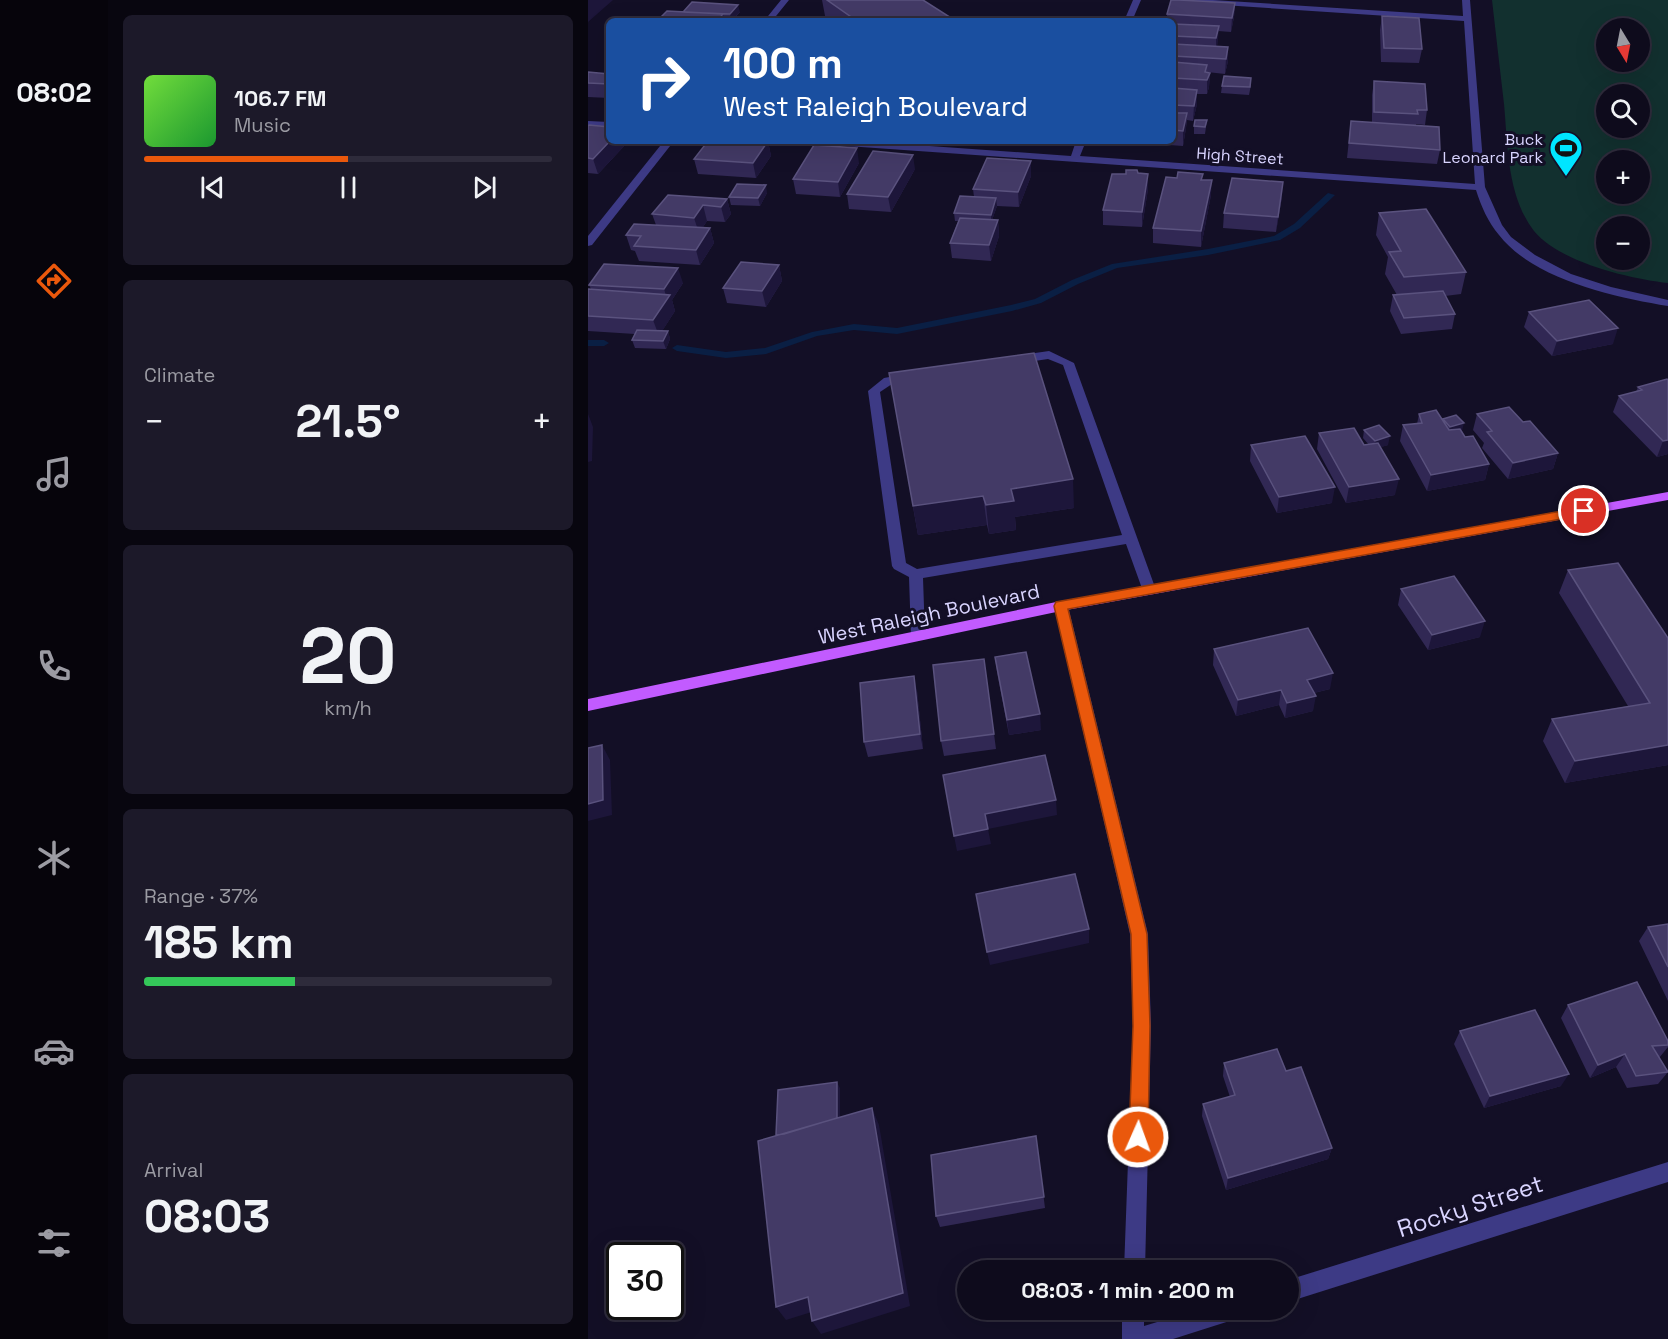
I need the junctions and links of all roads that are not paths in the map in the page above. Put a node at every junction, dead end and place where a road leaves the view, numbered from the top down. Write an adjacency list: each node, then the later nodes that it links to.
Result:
1 (785, 0): 5 (street)
2 (1137, 0): 6 (street)
3 (1177, 0): 7 (street)
4 (1466, 0): 7 (street)
5 (770, 18)
6 (1129, 18)
7 (1467, 19): 14 (street)
8 (588, 124): 9 (street)
9 (606, 125)
10 (667, 144): 15 (street)
11 (861, 144): 13 (street, High Street)
12 (1081, 144): 13 (street)
13 (1074, 159): 14 (street, High Street)
14 (1480, 187): 16 (street)
15 (588, 243)
16 (1668, 303)
17 (1003, 362): 20 (street)
18 (922, 375): 21 (street)
19 (1668, 496): 22 (main road, West Raleigh Boulevard)
20 (1131, 538): 21 (street); 22 (street)
21 (916, 574): 24 (street)
22 (1149, 590): 23 (main road, West Raleigh Boulevard)
23 (1061, 606): 24 (main road, West Raleigh Boulevard); 27 (street)
24 (918, 636): 25 (main road, West Raleigh Boulevard)
25 (588, 705)
26 (1668, 1172): 28 (street, Rocky Street)
27 (1135, 1260)
28 (1299, 1288)
29 (1134, 1320): 31 (street)
30 (1199, 1320): 32 (street)
31 (1133, 1339)
32 (1137, 1339)

